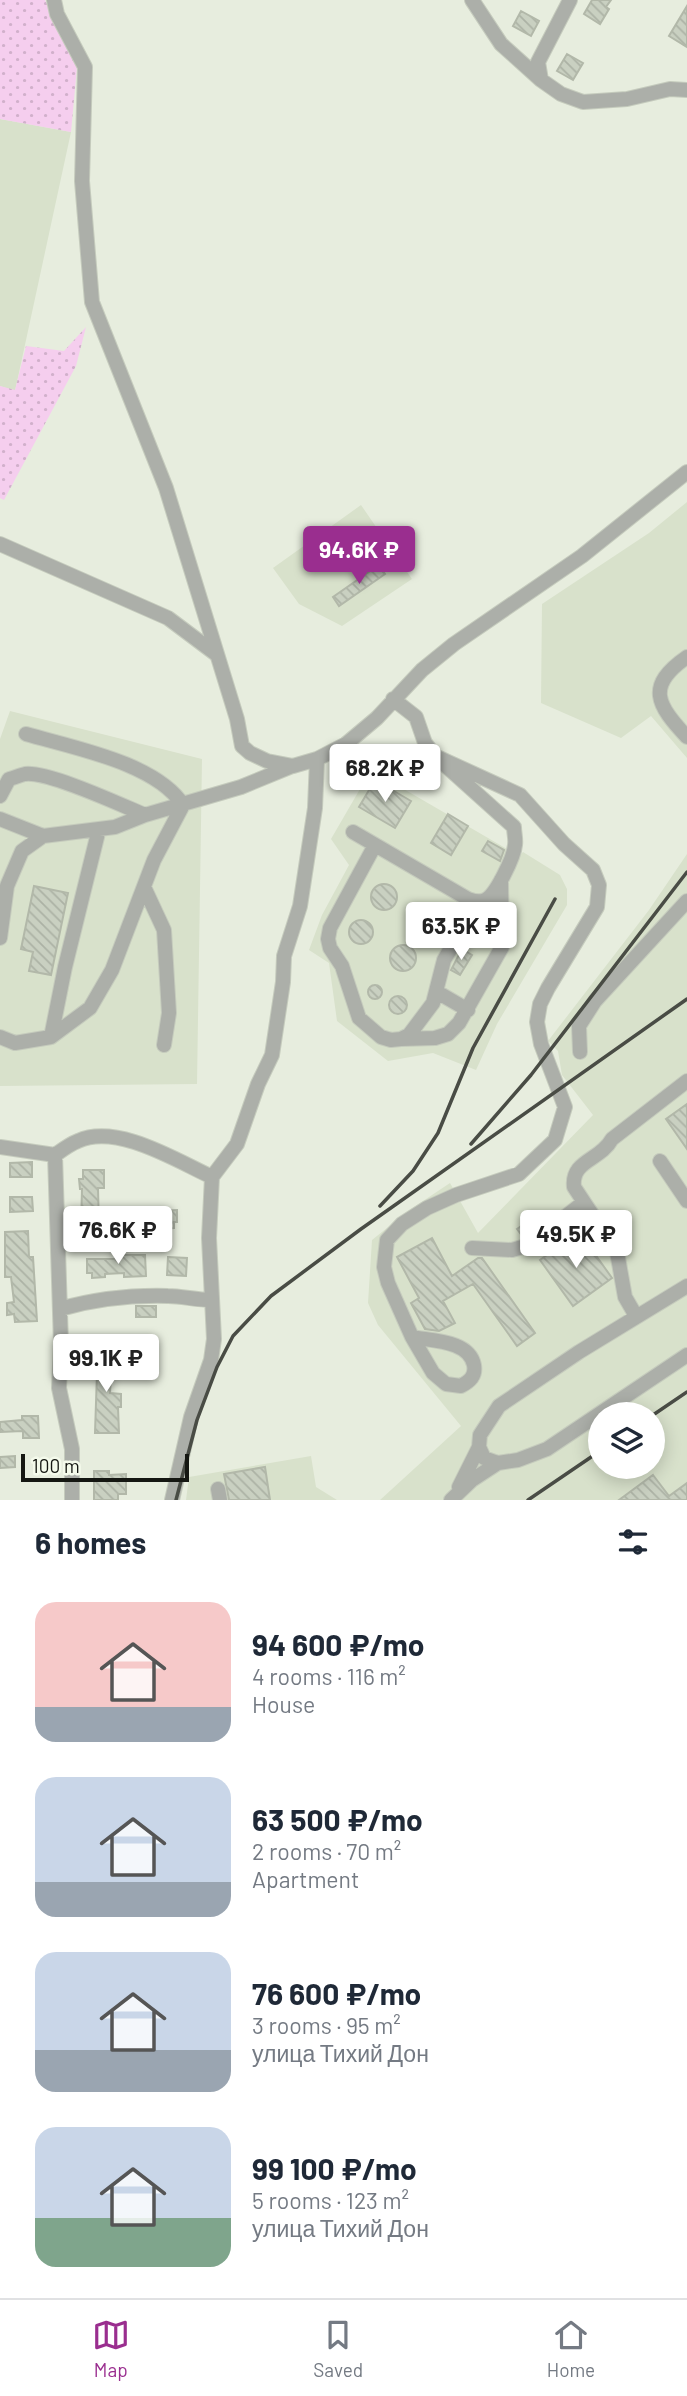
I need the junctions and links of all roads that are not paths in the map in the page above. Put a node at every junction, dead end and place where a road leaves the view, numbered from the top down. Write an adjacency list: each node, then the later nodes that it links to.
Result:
1 (54, 0): 8 (street)
2 (472, 0): 4 (street)
3 (570, 0): 4 (street)
4 (541, 80): 5 (street)
5 (687, 90)
6 (687, 472): 10 (street)
7 (0, 544): 8 (street)
8 (216, 654): 15 (street)
9 (687, 657): 12 (street)
10 (393, 699): 13 (street); 14 (street)
11 (26, 734): 17 (street)
12 (687, 737)
13 (435, 757): 24 (street); 48 (street)
14 (317, 759): 15 (street); 40 (street)
15 (293, 766): 17 (street)
16 (0, 796): 18 (street)
17 (183, 805): 18 (street); 25 (street)
18 (145, 815): 20 (street)
19 (0, 819): 22 (street)
20 (99, 829): 22 (street); 32 (street)
21 (353, 832): 23 (street)
22 (43, 836): 28 (street)
23 (375, 845): 27 (street); 33 (street)
24 (501, 879): 27 (street); 30 (street)
25 (144, 887): 32 (street); 34 (street)
26 (687, 901): 35 (street)
27 (478, 902): 29 (street)
28 (0, 938)
29 (437, 992): 30 (street); 33 (street)
30 (468, 1010): 33 (street)
31 (0, 1037): 32 (street)
32 (51, 1037)
33 (401, 1039)
34 (164, 1045)
35 (580, 1052)
36 (687, 1081): 42 (street)
37 (0, 1147): 38 (street)
38 (55, 1155): 40 (street); 46 (street)
39 (660, 1161): 41 (street)
40 (212, 1177): 45 (street)
41 (687, 1201)
42 (584, 1202): 43 (street); 47 (street)
43 (472, 1248)
44 (687, 1286): 47 (street)
45 (211, 1300): 46 (street); 54 (street)
46 (60, 1309): 53 (street)
47 (636, 1316): 50 (street)
48 (412, 1337)
49 (687, 1355): 51 (street)
50 (479, 1447): 51 (street); 52 (street)
51 (498, 1463): 52 (street)
52 (453, 1498)
53 (72, 1500)
54 (172, 1500)

